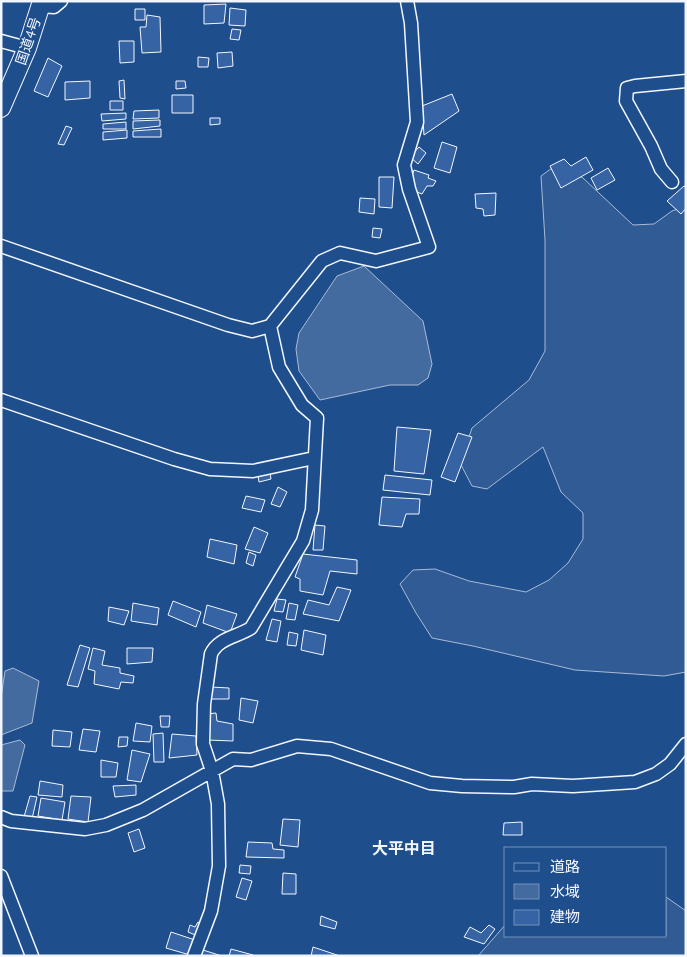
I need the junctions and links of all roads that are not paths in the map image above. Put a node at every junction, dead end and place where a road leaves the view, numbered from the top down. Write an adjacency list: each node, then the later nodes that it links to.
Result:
1 (61, 1): 3 (street)
2 (406, 1): 10 (street)
3 (41, 4): 5 (highway, 国道4号)
4 (1, 41): 5 (street)
5 (27, 48): 7 (highway, 国道4号)
6 (686, 81): 8 (street)
7 (1, 108)
8 (672, 182)
9 (1, 246): 10 (street)
10 (270, 326): 12 (street)
11 (1, 400): 12 (street)
12 (314, 458): 14 (street)
13 (686, 744): 14 (street)
14 (212, 771): 15 (street); 18 (street)
15 (1, 817)
16 (1, 876): 17 (street)
17 (32, 956)
18 (194, 956)

